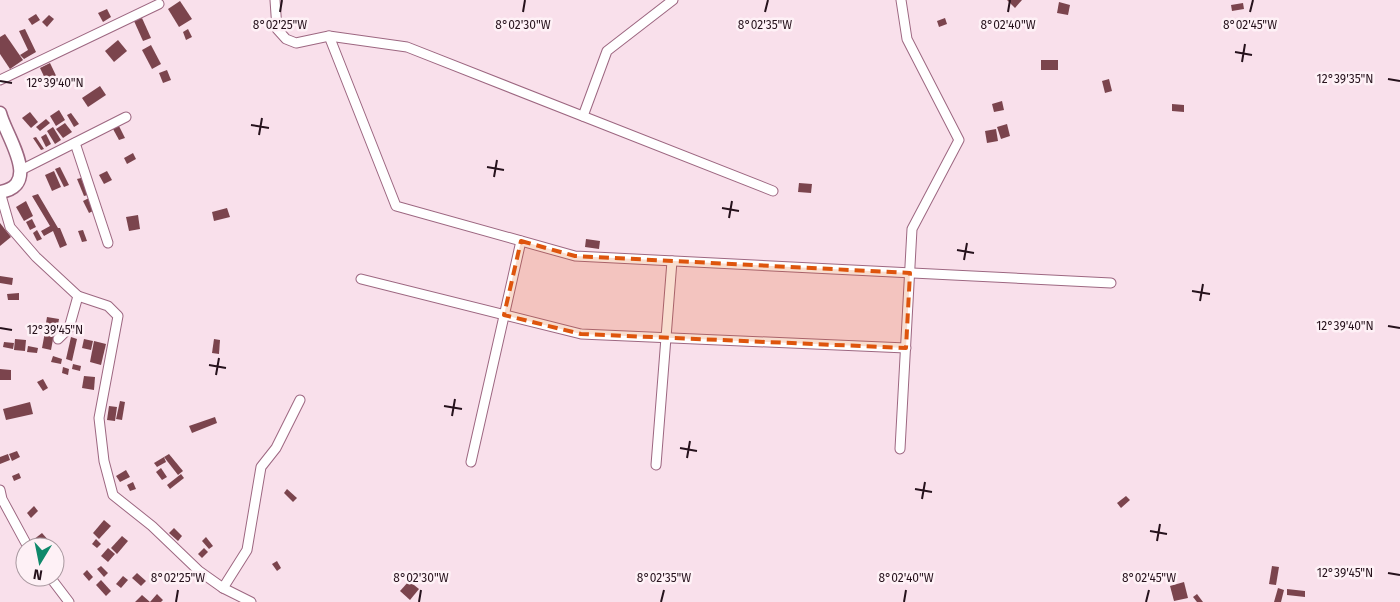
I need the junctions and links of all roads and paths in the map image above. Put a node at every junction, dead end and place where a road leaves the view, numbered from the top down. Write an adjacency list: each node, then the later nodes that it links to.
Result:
1 (276, 0): 5 (street)
2 (673, 0): 8 (street)
3 (901, 0): 17 (street)
4 (159, 4): 6 (street)
5 (329, 36): 8 (street); 14 (street)
6 (0, 80)
7 (0, 113): 11 (street)
8 (583, 116): 12 (street)
9 (126, 117): 10 (street)
10 (75, 143): 11 (street); 15 (street)
11 (21, 170): 13 (street)
12 (774, 191)
13 (0, 192): 20 (street)
14 (521, 241): 16 (street); 21 (street)
15 (108, 243)
16 (672, 261): 17 (street); 22 (street)
17 (910, 273): 19 (street); 24 (street)
18 (361, 279): 21 (street)
19 (1110, 283)
20 (78, 296): 23 (street); 32 (street)
21 (504, 315): 22 (street); 27 (street)
22 (666, 338): 24 (street); 28 (street)
23 (58, 339)
24 (906, 348): 26 (street)
25 (300, 400): 32 (street)
26 (900, 449)
27 (471, 462)
28 (656, 465)
29 (0, 490): 30 (street)
30 (23, 537)
31 (58, 587): 33 (street)
32 (223, 588): 34 (street)
33 (69, 602)
34 (251, 602)

